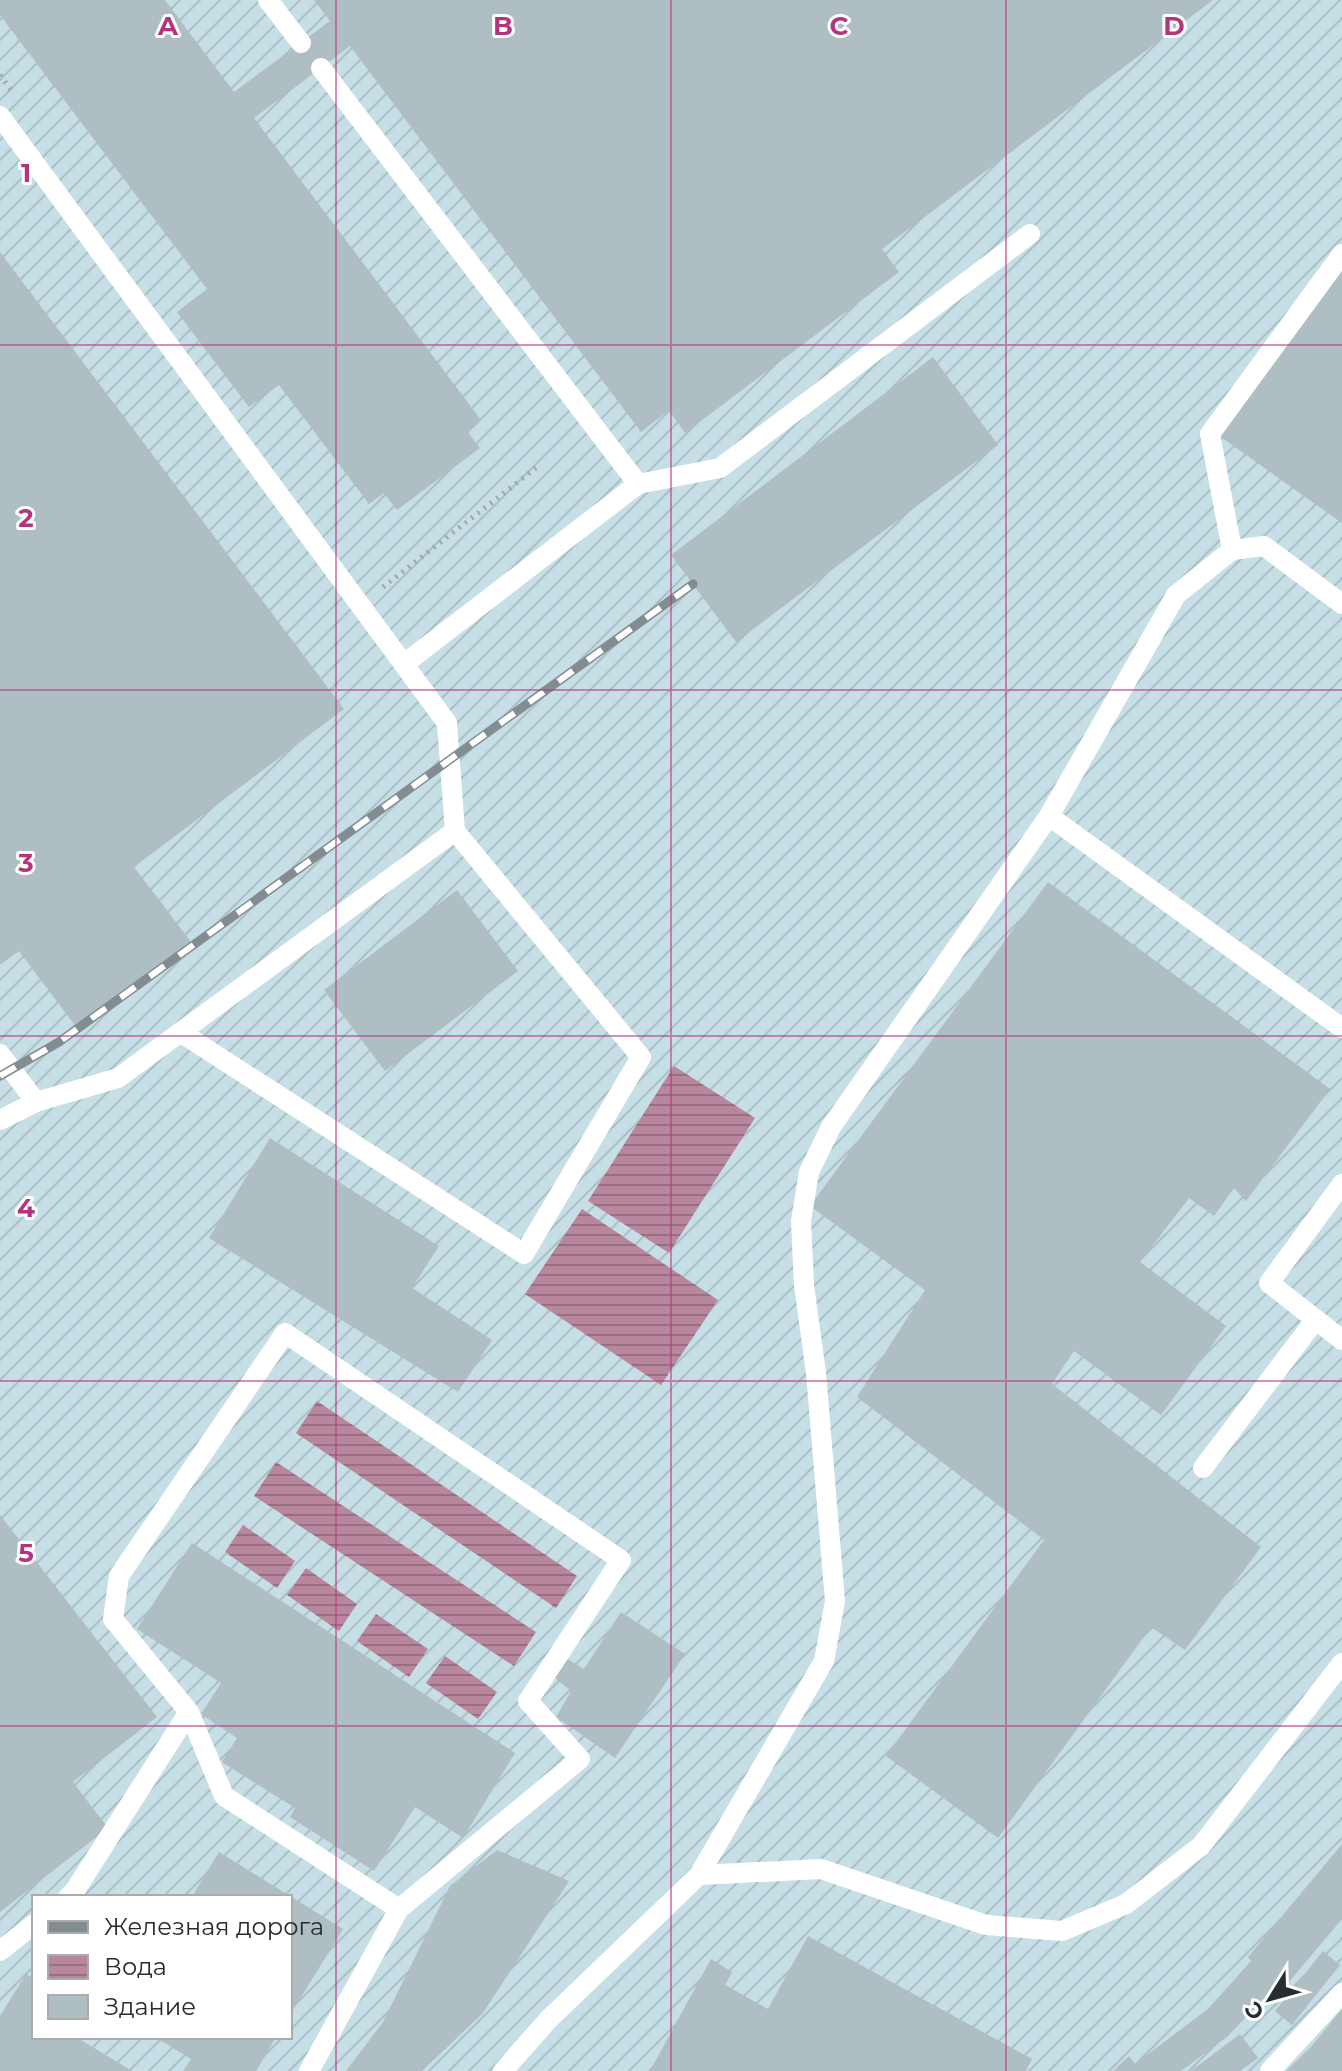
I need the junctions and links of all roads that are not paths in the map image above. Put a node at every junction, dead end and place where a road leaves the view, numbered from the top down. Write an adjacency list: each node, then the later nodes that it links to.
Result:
1 (268, 0): 2 (lane)
2 (301, 43)
3 (321, 68): 7 (lane)
4 (0, 116): 10 (lane)
5 (1030, 234): 7 (lane)
6 (1342, 254): 8 (lane)
7 (638, 484): 10 (lane)
8 (1232, 550): 9 (lane); 11 (lane)
9 (1342, 604)
10 (404, 664): 12 (lane)
11 (1049, 816): 13 (lane); 24 (lane)
12 (455, 831): 14 (lane); 14 (lane)
13 (1342, 1028)
14 (180, 1032): 16 (lane)
15 (0, 1054): 16 (lane)
16 (36, 1102): 17 (lane)
17 (0, 1120)
18 (1342, 1184): 19 (lane)
19 (1316, 1319): 20 (lane); 21 (lane)
20 (1342, 1340)
21 (1203, 1468)
22 (1342, 1663): 24 (lane)
23 (189, 1712): 25 (lane); 26 (lane); 26 (lane)
24 (699, 1875): 31 (lane)
25 (70, 1895)
26 (399, 1909): 30 (lane)
27 (32, 1926): 28 (lane)
28 (0, 1951)
29 (1342, 1993): 32 (lane)
30 (309, 2071)
31 (503, 2071)
32 (1270, 2071)

